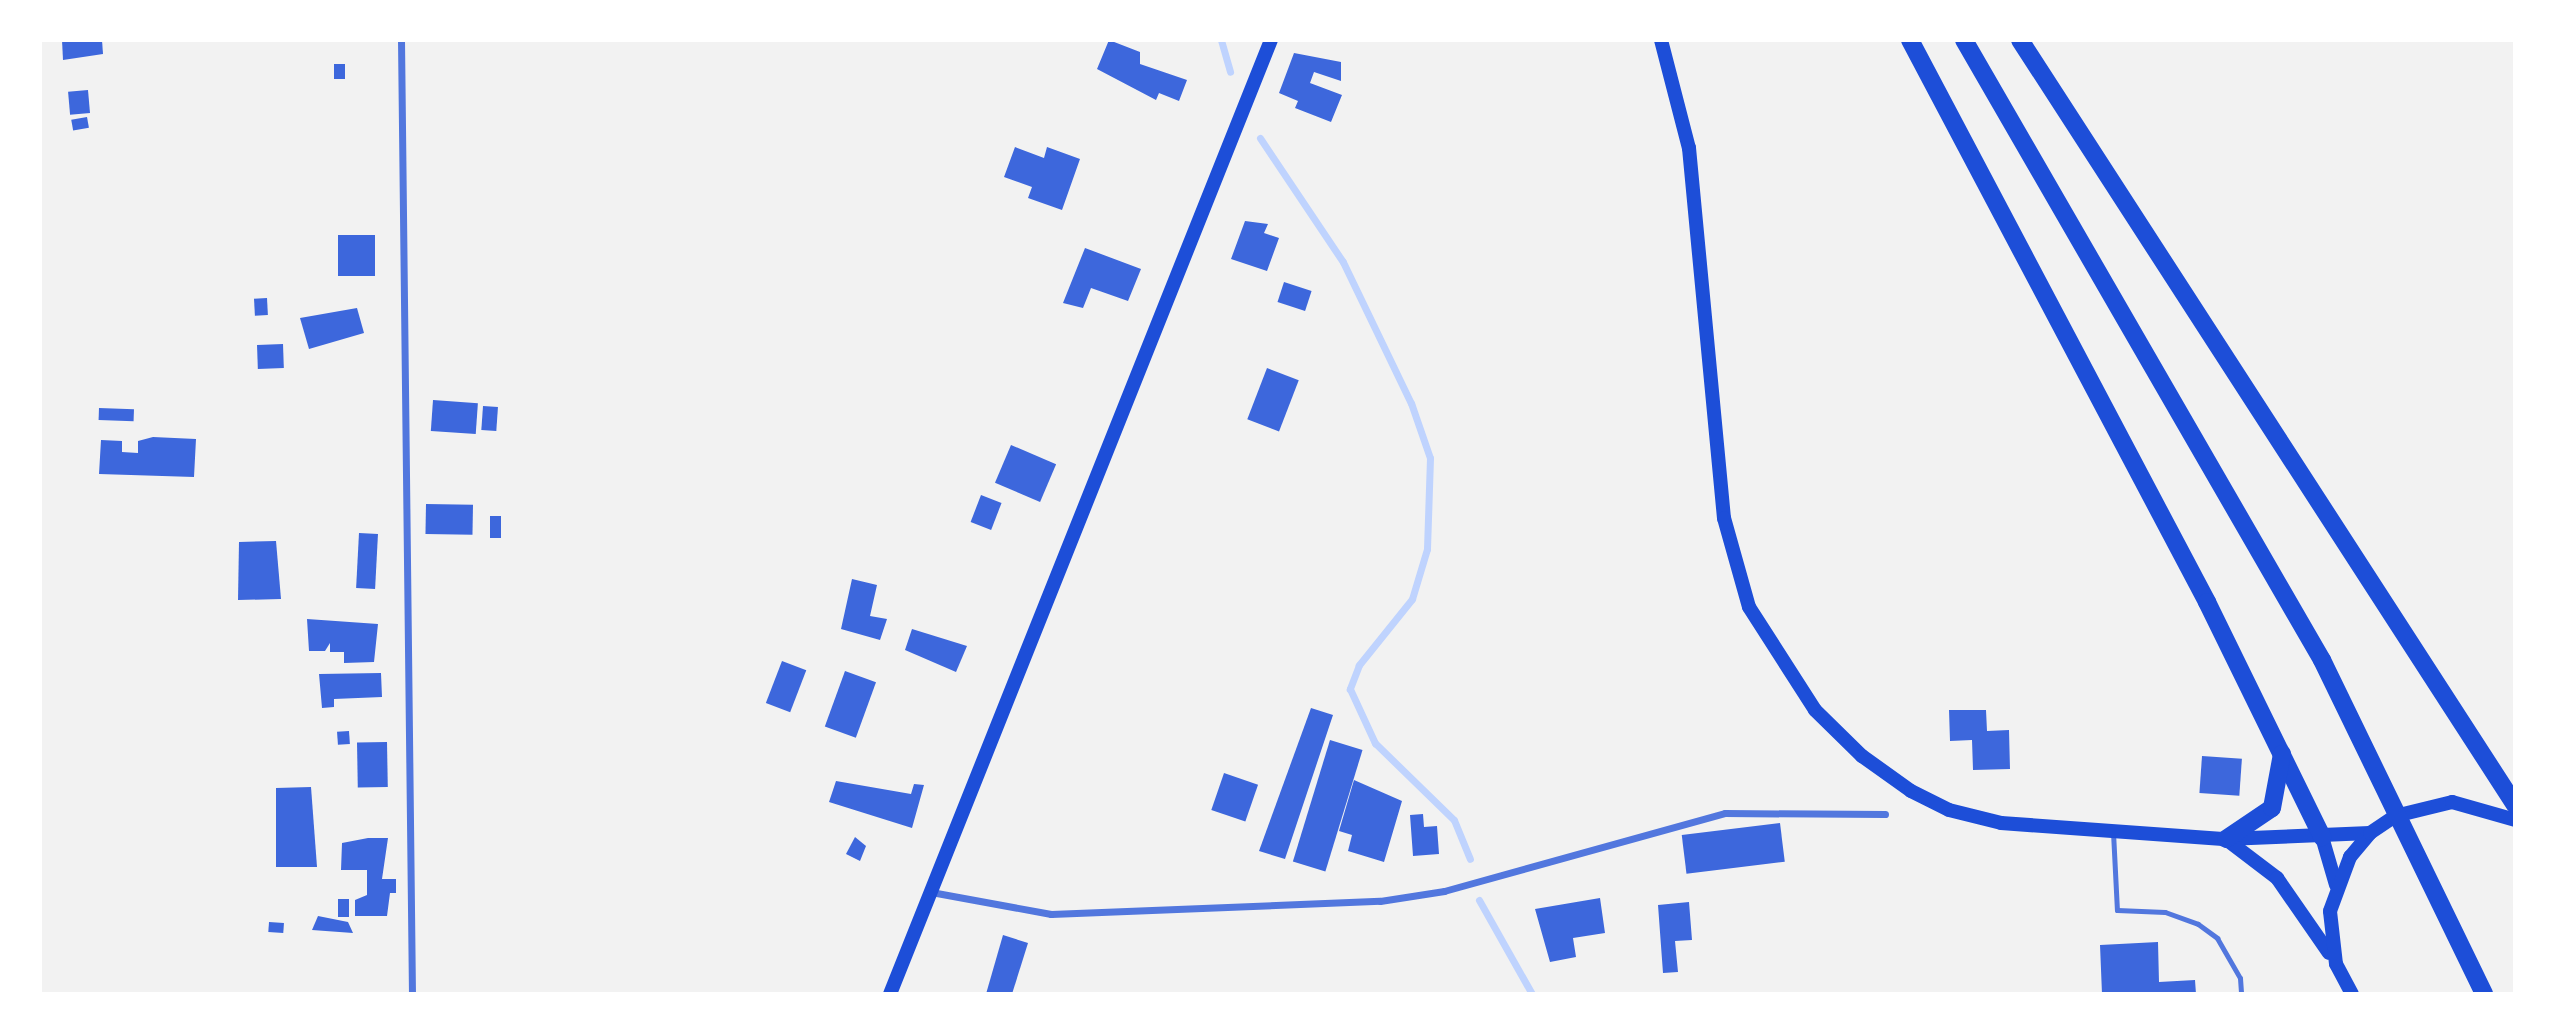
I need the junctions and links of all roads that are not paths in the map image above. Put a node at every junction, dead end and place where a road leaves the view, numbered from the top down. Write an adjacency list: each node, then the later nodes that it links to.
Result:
1 (401, 40): 18 (street)
2 (1271, 40): 16 (main road)
3 (1661, 40): 11 (main road)
4 (1910, 40): 7 (highway)
5 (1964, 40): 22 (highway)
6 (2020, 40): 8 (highway)
7 (2282, 751): 13 (highway); 14 (highway)
8 (2515, 805)
9 (1885, 814): 16 (street)
10 (2515, 820): 12 (main road)
11 (2113, 832): 14 (main road); 20 (lane)
12 (2370, 833): 13 (main road); 15 (main road)
13 (2322, 838): 14 (main road); 15 (main road)
14 (2226, 839): 17 (main road)
15 (2336, 885): 17 (main road)
16 (930, 892): 19 (main road)
17 (2336, 964): 21 (main road)
18 (412, 994)
19 (890, 994)
20 (2241, 994)
21 (2352, 994)
22 (2484, 994)

